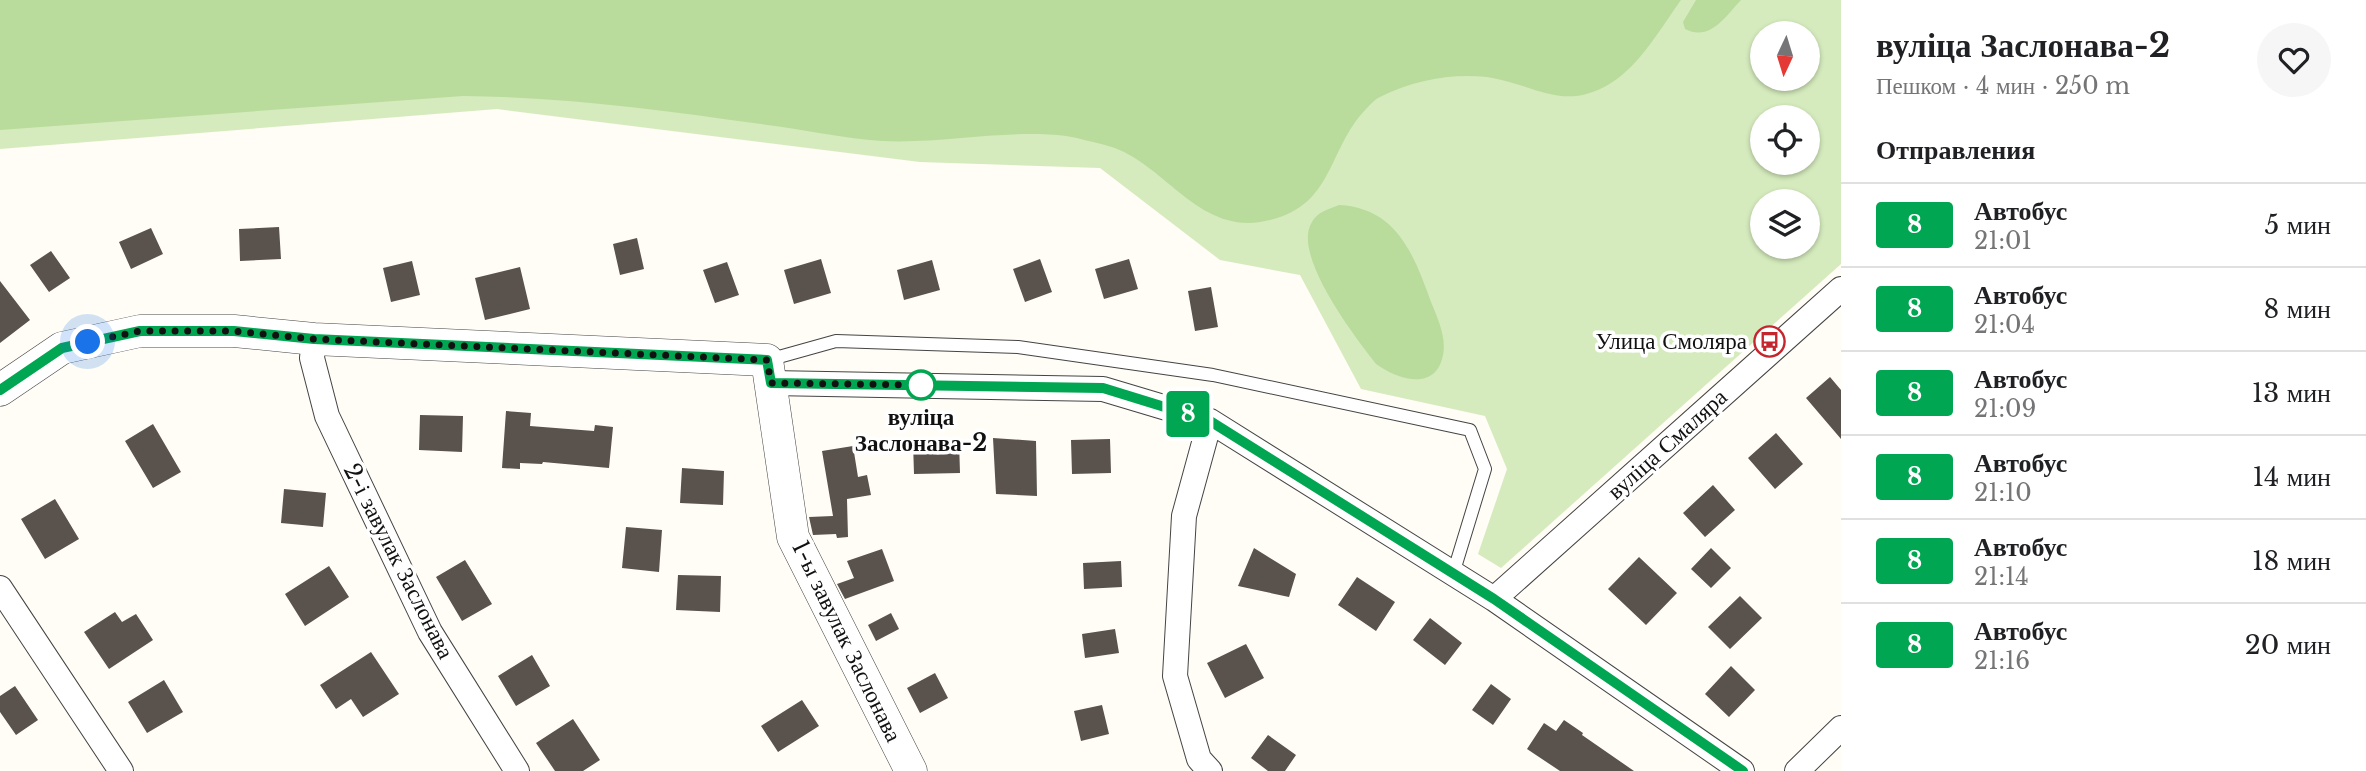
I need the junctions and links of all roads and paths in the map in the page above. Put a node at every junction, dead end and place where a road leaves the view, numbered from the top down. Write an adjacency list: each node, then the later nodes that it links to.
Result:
1 (1841, 289): 8 (street, вуліца Смаляра)
2 (314, 339): 3 (street); 4 (street); 11 (street, 2-і завулак Заслонава)
3 (769, 372): 5 (street); 6 (lane); 12 (street, 1-ы завулак Заслонава)
4 (0, 390)
5 (1210, 421): 6 (street); 13 (street)
6 (1453, 574): 8 (street)
7 (0, 587): 10 (street)
8 (1494, 599): 14 (street)
9 (1841, 728): 15 (street)
10 (121, 771)
11 (517, 771)
12 (911, 771)
13 (1209, 771)
14 (1742, 771)
15 (1797, 771)

